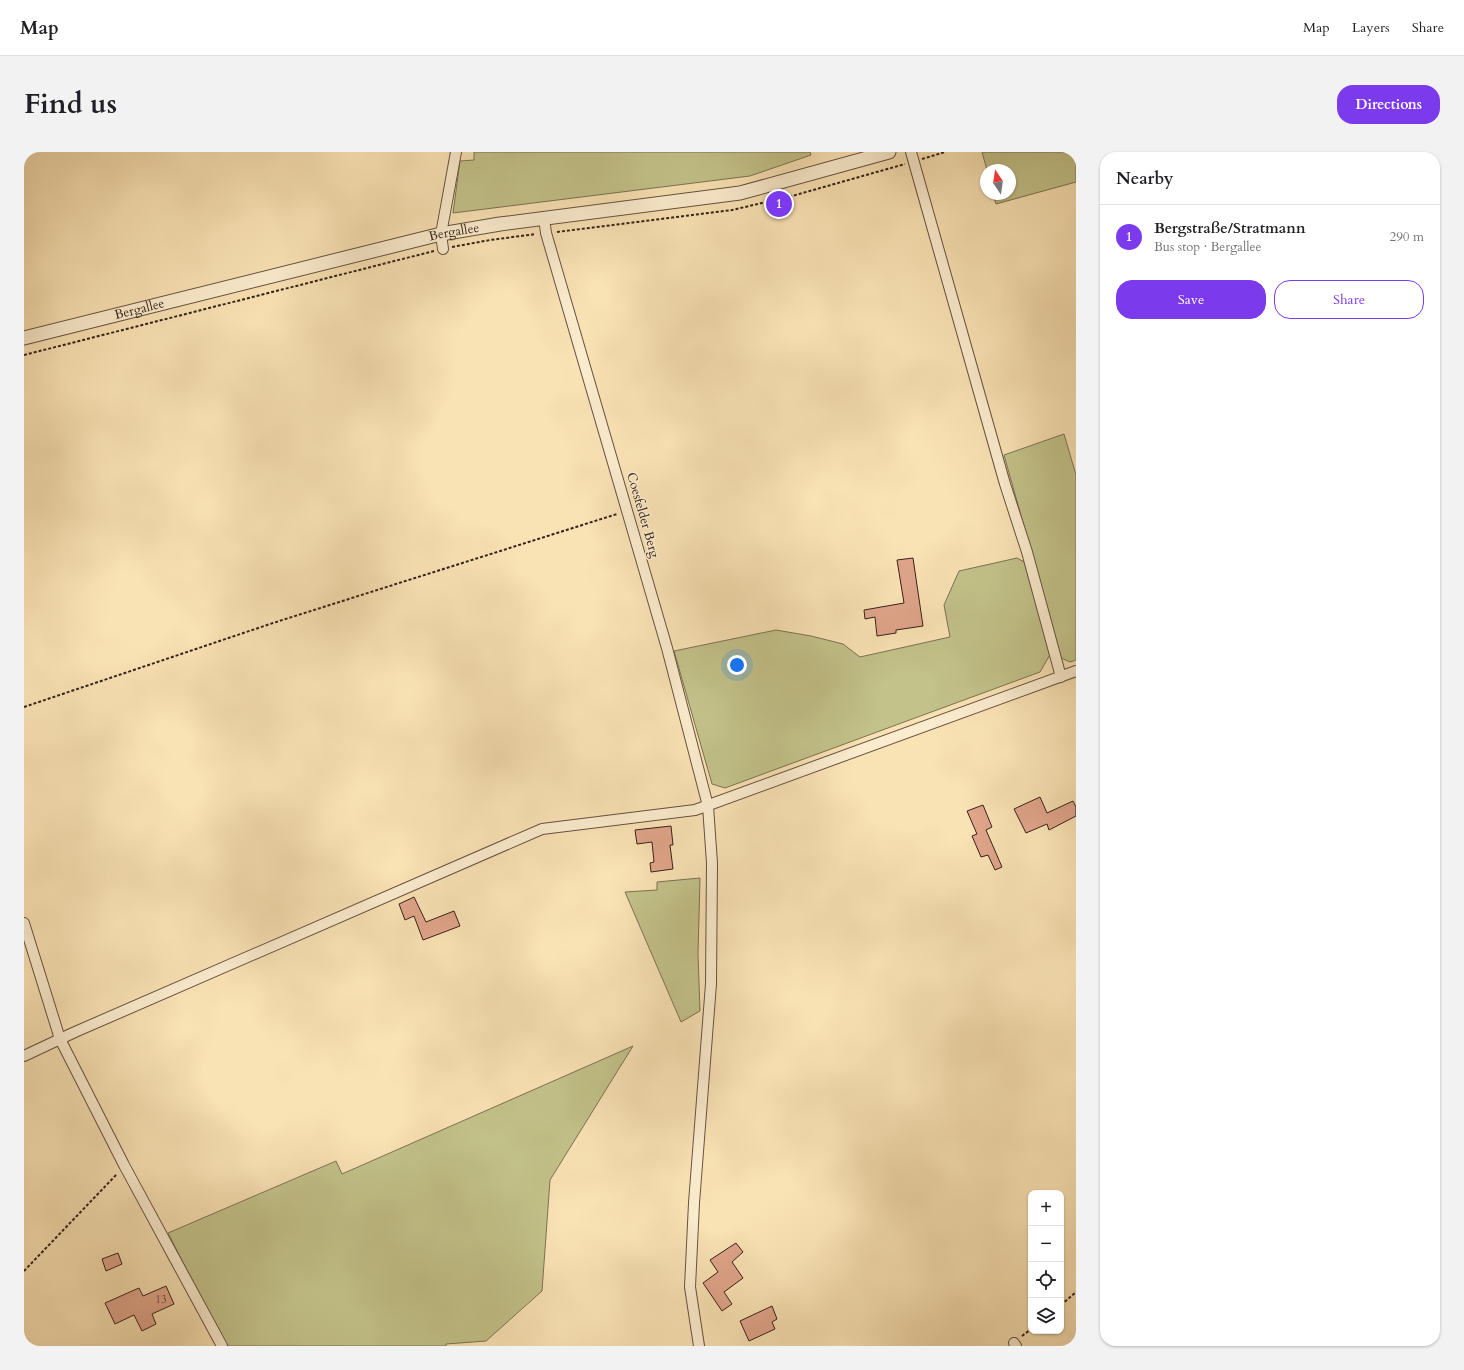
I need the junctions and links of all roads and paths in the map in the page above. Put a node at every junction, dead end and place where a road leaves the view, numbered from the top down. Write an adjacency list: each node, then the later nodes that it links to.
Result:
1 (456, 152): 6 (street)
2 (889, 152): 4 (street, Bergallee)
3 (911, 152): 12 (street)
4 (544, 218): 5 (street, Coesfelder Berg); 6 (street, Bergallee)
5 (546, 233): 7 (path); 10 (street, Coesfelder Berg)
6 (441, 234): 7 (street); 8 (street, Bergallee)
7 (443, 249): 9 (path)
8 (24, 338)
9 (24, 355)
10 (628, 510): 13 (path); 14 (street, Coesfelder Berg)
11 (1076, 671): 12 (street)
12 (1061, 677): 14 (street)
13 (24, 707)
14 (708, 806): 16 (street); 23 (street, Coesfelder Berg)
15 (24, 923): 16 (street)
16 (60, 1039): 17 (street); 18 (street)
17 (24, 1056)
18 (124, 1165): 19 (path); 22 (street)
19 (24, 1271)
20 (1076, 1292): 21 (path)
21 (1064, 1302)
22 (222, 1346)
23 (698, 1346)

